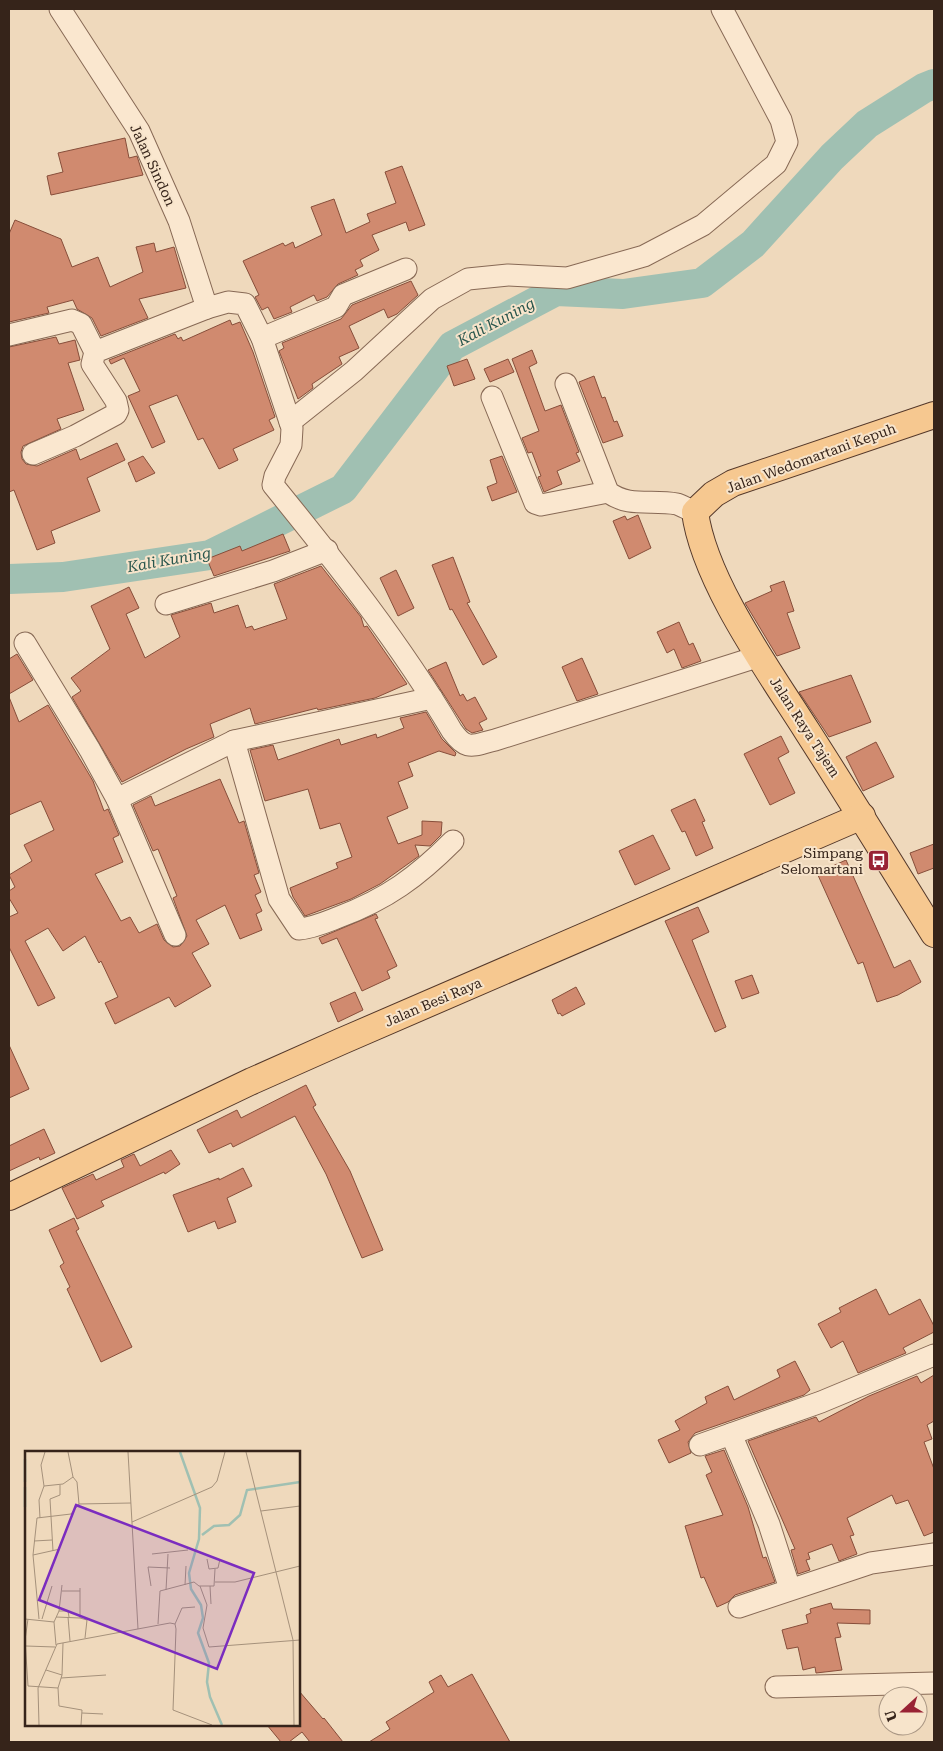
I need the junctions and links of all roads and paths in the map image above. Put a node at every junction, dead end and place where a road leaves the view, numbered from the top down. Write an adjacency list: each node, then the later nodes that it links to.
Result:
1 (60, 9): 4 (street, Jalan Sindon)
2 (722, 9): 11 (street)
3 (406, 269): 6 (street)
4 (207, 308): 6 (street); 7 (street)
5 (9, 335): 7 (street)
6 (262, 338): 11 (street)
7 (95, 352): 12 (street)
8 (566, 384): 13 (street)
9 (492, 397): 13 (street)
10 (934, 415): 14 (main road, Jalan Wedomartani Kepuh)
11 (290, 422): 15 (street)
12 (33, 454)
13 (608, 492): 14 (street)
14 (695, 512): 18 (main road, Jalan Raya Tajem)
15 (321, 544): 16 (street); 19 (street)
16 (166, 604)
17 (25, 643): 21 (street)
18 (760, 656): 19 (street); 22 (main road, Jalan Raya Tajem)
19 (432, 698): 20 (street)
20 (234, 741): 21 (street); 23 (street)
21 (117, 799): 25 (street)
22 (862, 816): 24 (main road, Jalan Raya Tajem); 26 (main road, Jalan Besi Raya)
23 (452, 841)
24 (934, 934)
25 (176, 935)
26 (9, 1197)
27 (934, 1355): 28 (street)
28 (731, 1434): 29 (street); 31 (street)
29 (700, 1445)
30 (934, 1554): 31 (street)
31 (790, 1589): 32 (street)
32 (738, 1607)
33 (934, 1683): 34 (street)
34 (776, 1686)

